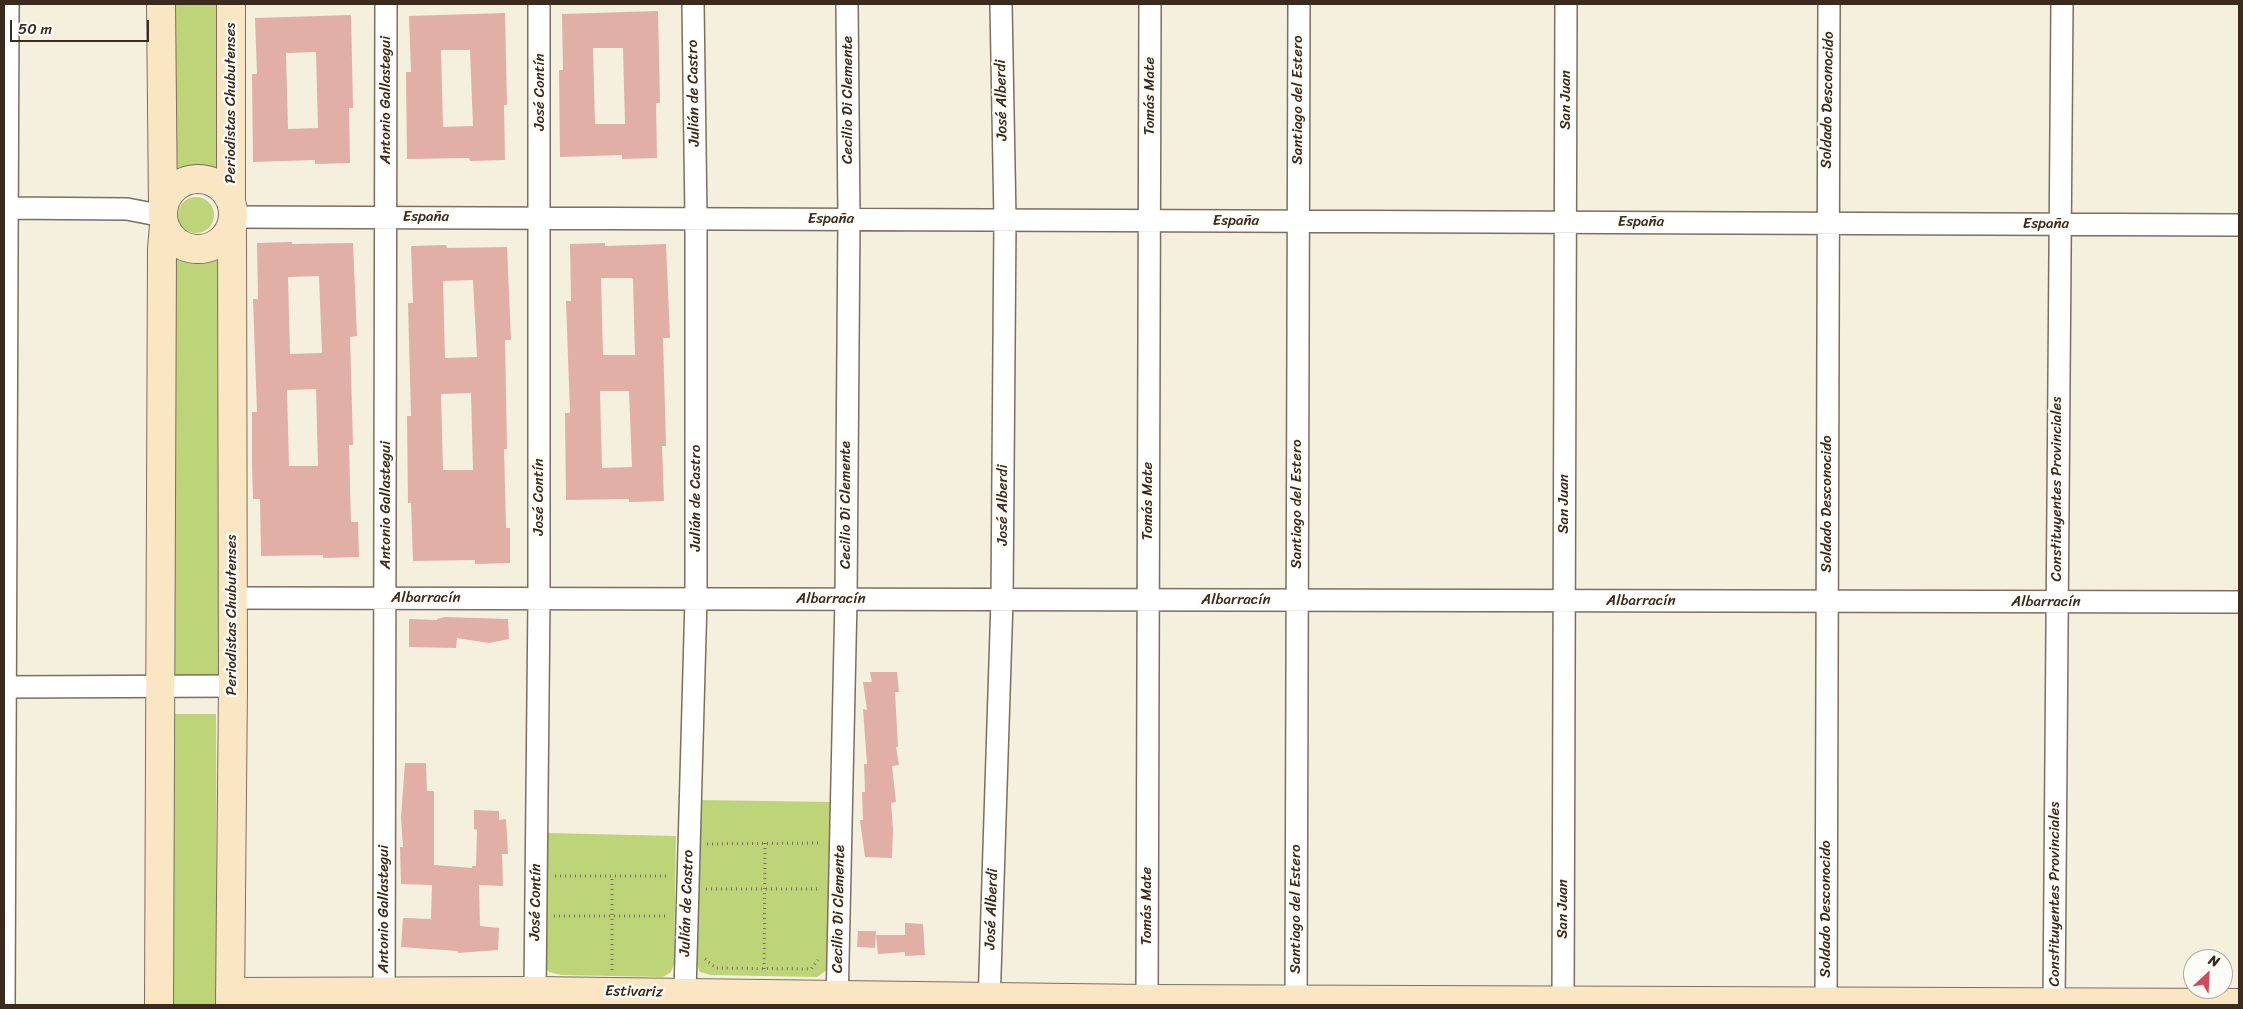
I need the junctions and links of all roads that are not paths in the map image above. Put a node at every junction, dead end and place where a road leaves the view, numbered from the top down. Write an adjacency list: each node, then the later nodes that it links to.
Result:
1 (8, 4): 14 (street)
2 (161, 4): 17 (street)
3 (231, 4): 15 (street, Periodistas Chubutenses)
4 (386, 4): 16 (street, Antonio Gallastegui)
5 (539, 4): 18 (street, José Contín)
6 (693, 4): 19 (street, Julián de Castro)
7 (847, 4): 20 (street, Cecilio Di Clemente)
8 (1000, 4): 21 (street, José Alberdi)
9 (1150, 4): 22 (street, Tomás Mate)
10 (1299, 4): 23 (street, Santiago del Estero)
11 (1566, 4): 24 (street, San Juan)
12 (1829, 4): 25 (street, Soldado Desconocido)
13 (2062, 4): 26 (street, Constituyentes Provinciales)
14 (5, 208): 17 (street); 42 (street)
15 (232, 214): 16 (street, España); 17 (street); 17 (street); 28 (street, Periodistas Chubutenses)
16 (385, 217): 18 (street, España); 29 (street, Antonio Gallastegui)
17 (163, 218): 40 (street)
18 (540, 218): 19 (street, España); 30 (street, José Contín)
19 (696, 218): 20 (street, España); 31 (street, Julián de Castro)
20 (849, 219): 21 (street, España); 32 (street, Cecilio Di Clemente)
21 (1005, 220): 22 (street, España); 33 (street, José Alberdi)
22 (1149, 220): 23 (street, España); 35 (street, Tomás Mate)
23 (1297, 221): 24 (street, España); 34 (street, Santiago del Estero)
24 (1565, 222): 25 (street, España); 36 (street, San Juan)
25 (1827, 223): 26 (street, España); 37 (street, Soldado Desconocido)
26 (2059, 224): 27 (street, España); 38 (street, Constituyentes Provinciales)
27 (2239, 225)
28 (233, 598): 29 (street, Albarracín); 41 (street, Periodistas Chubutenses)
29 (386, 598): 30 (street, Albarracín); 47 (street, Antonio Gallastegui)
30 (539, 598): 31 (street, Albarracín); 43 (street, José Contín)
31 (696, 599): 32 (street, Albarracín); 44 (street, Julián de Castro)
32 (846, 599): 33 (street, Albarracín); 48 (street, Cecilio Di Clemente)
33 (1002, 600): 35 (street, Albarracín); 49 (street, José Alberdi)
34 (1296, 600): 35 (street, Albarracín); 36 (street, Albarracín); 50 (street, Santiago del Estero)
35 (1148, 601): 45 (street, Tomás Mate)
36 (1564, 601): 37 (street, Albarracín); 51 (street, San Juan)
37 (1826, 602): 38 (street, Albarracín); 53 (street, Soldado Desconocido)
38 (2056, 602): 39 (street, Albarracín); 54 (street, Constituyentes Provinciales)
39 (2239, 602)
40 (160, 685): 41 (street); 42 (street); 56 (street)
41 (233, 686): 46 (street, Periodistas Chubutenses)
42 (4, 687): 55 (street)
43 (535, 991): 44 (street, Estivariz); 47 (street, Estivariz)
44 (685, 992): 48 (street, Estivariz)
45 (1147, 998): 49 (street, Estivariz); 50 (street, Estivariz)
46 (230, 999): 47 (street, Estivariz)
47 (384, 999)
48 (837, 999): 49 (street, Estivariz)
49 (989, 1001)
50 (1296, 1002): 51 (street, Estivariz)
51 (1563, 1002): 53 (street, Estivariz)
52 (2239, 1003): 54 (street, Estivariz)
53 (1826, 1004): 54 (street, Estivariz)
54 (2054, 1004)
55 (4, 1005)
56 (159, 1005)

